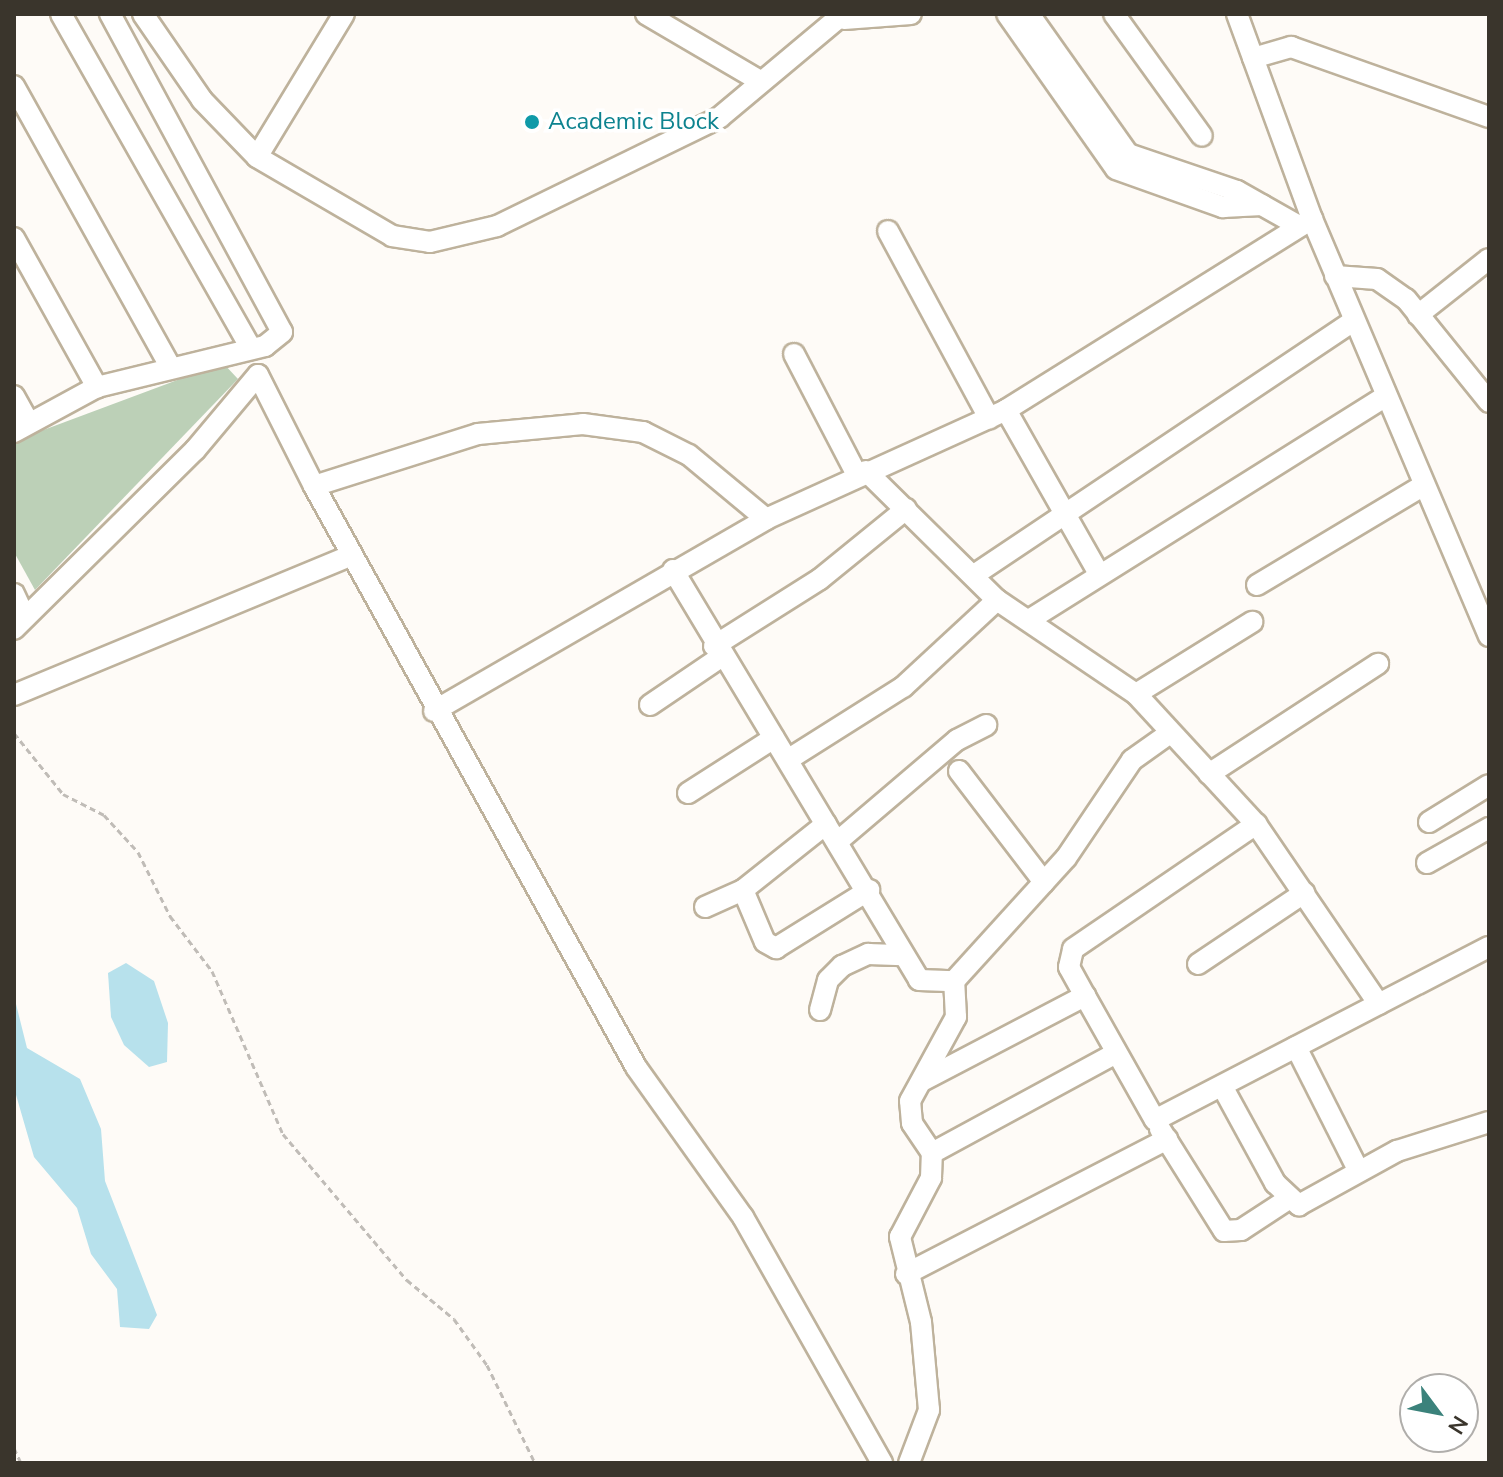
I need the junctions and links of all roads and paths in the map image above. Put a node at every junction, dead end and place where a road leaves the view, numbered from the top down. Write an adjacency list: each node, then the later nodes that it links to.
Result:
1 (61, 14): 25 (street)
2 (110, 14): 25 (street)
3 (143, 14): 17 (street)
4 (344, 14): 17 (street)
5 (646, 14): 13 (street)
6 (911, 14): 10 (street)
7 (1007, 14): 11 (street)
8 (1114, 14): 16 (street)
9 (1237, 14): 12 (street)
10 (836, 16): 13 (street)
11 (1029, 25): 18 (street)
12 (1253, 58): 15 (street); 18 (street)
13 (757, 79): 17 (street)
14 (14, 86): 27 (street)
15 (1489, 117)
16 (1202, 136)
17 (257, 157)
18 (1305, 223): 22 (street); 33 (street)
19 (888, 231): 33 (street)
20 (14, 238): 29 (street)
21 (1489, 259): 23 (street)
22 (1335, 276): 23 (street); 24 (street)
23 (1418, 315): 32 (street)
24 (1354, 321): 31 (street); 39 (street)
25 (244, 349): 27 (street); 28 (street)
26 (794, 354): 35 (street)
27 (169, 365): 29 (street)
28 (258, 375): 37 (street); 50 (street)
29 (97, 387): 34 (street)
30 (14, 396): 34 (street)
31 (1386, 396): 36 (street); 43 (street)
32 (1488, 399)
33 (997, 414): 35 (street); 39 (street)
34 (21, 428)
35 (861, 473): 38 (street); 40 (street)
36 (1424, 485): 45 (street); 51 (street)
37 (314, 486): 40 (street); 41 (street)
38 (906, 509): 44 (street); 52 (street)
39 (1065, 513): 43 (street); 44 (street)
40 (766, 519): 42 (street)
41 (350, 556): 55 (street); 57 (street)
42 (673, 570): 52 (street); 57 (street)
43 (1099, 574): 48 (street)
44 (974, 575): 47 (street)
45 (1257, 585)
46 (14, 594): 50 (street)
47 (997, 600): 48 (street); 62 (street)
48 (1029, 620): 54 (street)
49 (1252, 622): 54 (street)
50 (20, 624)
51 (1489, 636)
52 (718, 652): 56 (street); 61 (street)
53 (1378, 664): 64 (street)
54 (1136, 694): 60 (street)
55 (14, 695)
56 (650, 705)
57 (434, 711): 98 (street)
58 (986, 725): 70 (street)
59 (14, 733): 97 (path)
60 (1167, 735): 64 (street); 72 (street)
61 (774, 738): 62 (street); 66 (street)
62 (789, 759): 70 (street)
63 (959, 771): 72 (street)
64 (1209, 774): 68 (street)
65 (1489, 785): 67 (street)
66 (688, 793)
67 (1429, 822)
68 (1256, 824): 75 (street); 81 (street)
69 (1489, 828): 71 (street)
70 (832, 833): 73 (street); 74 (street)
71 (1427, 863)
72 (1044, 882): 80 (street)
73 (743, 890): 74 (street); 76 (street)
74 (869, 890): 78 (street)
75 (1304, 893): 79 (street); 82 (street)
76 (705, 907)
77 (1489, 947): 82 (street)
78 (903, 955): 80 (street); 83 (street)
79 (1198, 964)
80 (954, 981): 86 (street)
81 (1085, 996): 85 (street); 86 (street)
82 (1379, 1004): 84 (street)
83 (820, 1010)
84 (1296, 1047): 87 (street); 92 (street)
85 (1114, 1054): 88 (street); 91 (street)
86 (924, 1080): 91 (street)
87 (1222, 1086): 88 (street); 93 (street)
88 (1155, 1120): 90 (street)
89 (1489, 1122): 92 (street)
90 (1167, 1139): 93 (street); 94 (street)
91 (932, 1153): 94 (street)
92 (1358, 1170): 93 (street)
93 (1287, 1200)
94 (906, 1274): 99 (street)
95 (14, 1448): 96 (path)
96 (21, 1463)
97 (535, 1463)
98 (882, 1463)
99 (909, 1463)

